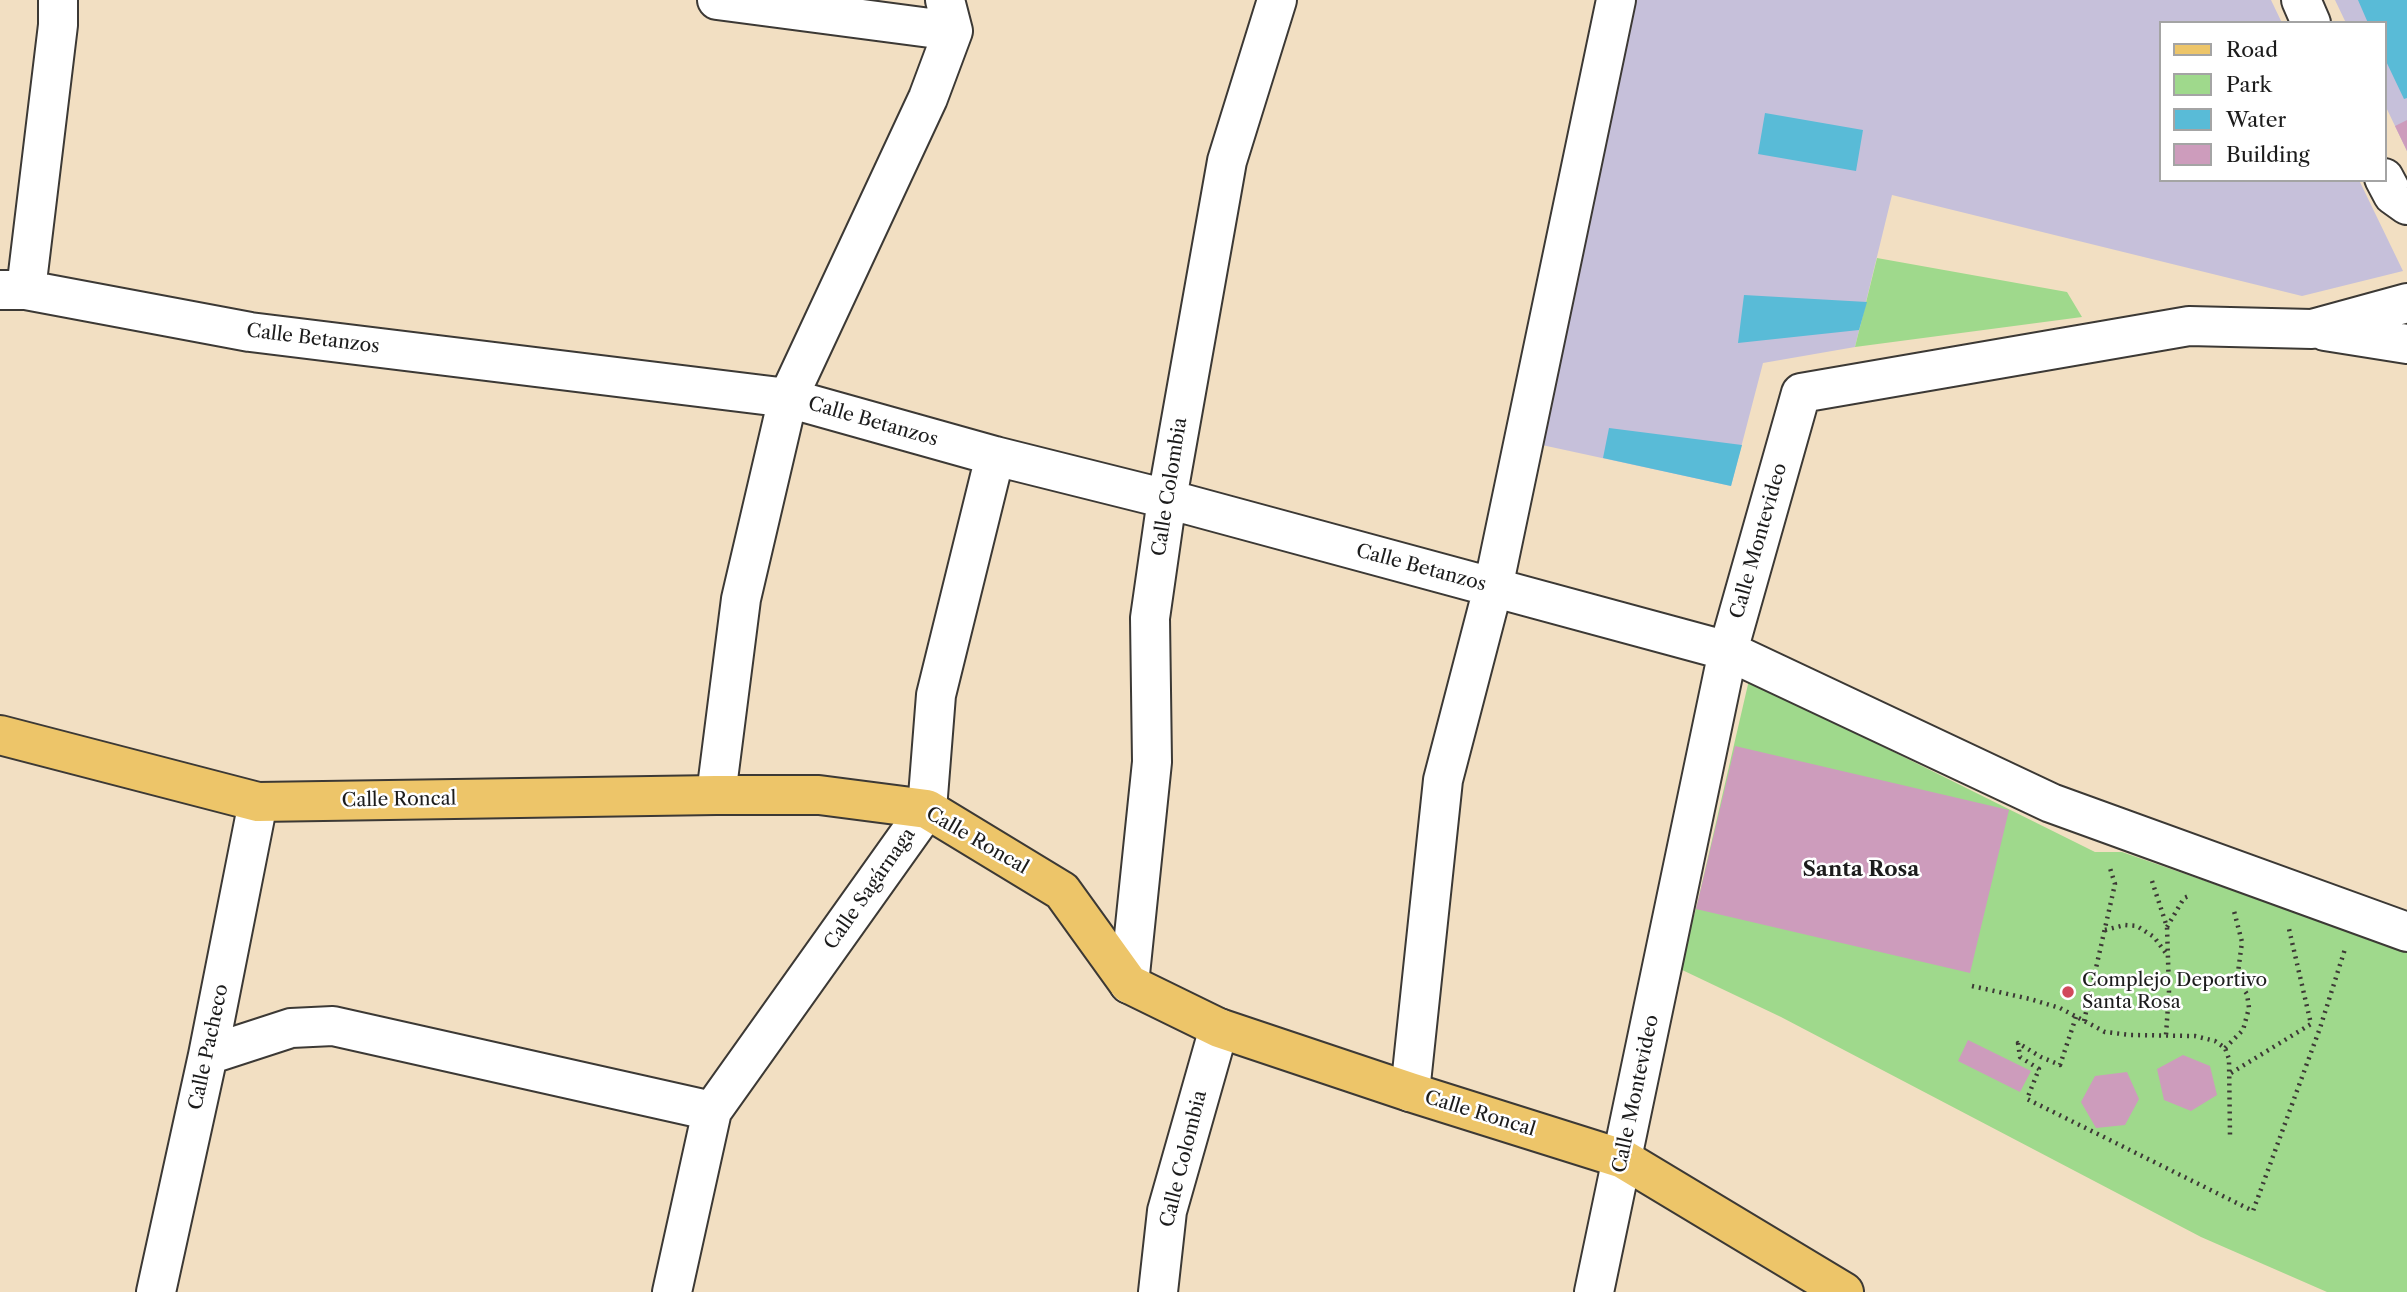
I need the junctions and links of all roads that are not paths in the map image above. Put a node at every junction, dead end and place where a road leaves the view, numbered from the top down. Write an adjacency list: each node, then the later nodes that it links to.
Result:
1 (58, 0): 10 (street)
2 (717, 0): 6 (street)
3 (1277, 0): 16 (street, Calle Colombia)
4 (1616, 0): 17 (street)
5 (2301, 0): 7 (street)
6 (949, 16): 14 (street)
7 (2310, 21)
8 (2386, 182): 9 (street)
9 (2407, 205)
10 (13, 290): 14 (street, Calle Betanzos)
11 (2407, 303): 12 (street, Calle Montevideo)
12 (2312, 330): 13 (street); 18 (street, Calle Montevideo)
13 (2407, 344)
14 (788, 398): 15 (street, Calle Betanzos); 20 (street)
15 (995, 456): 16 (street, Calle Betanzos); 22 (street, Calle Sagárnaga)
16 (1167, 499): 17 (street, Calle Betanzos); 24 (street, Calle Colombia)
17 (1493, 588): 18 (street, Calle Betanzos); 27 (street)
18 (1728, 651): 23 (street, Calle Betanzos); 29 (street, Calle Montevideo)
19 (0, 735): 21 (main road, Calle Roncal)
20 (716, 795): 21 (main road, Calle Roncal); 22 (main road, Calle Roncal)
21 (258, 802): 26 (street, Calle Pacheco)
22 (927, 809): 24 (main road, Calle Roncal); 28 (street, Calle Sagárnaga)
23 (2407, 932)
24 (1129, 984): 25 (main road, Calle Roncal)
25 (1219, 1028): 27 (main road, Calle Roncal); 32 (street, Calle Colombia)
26 (208, 1055): 28 (street); 30 (street, Calle Pacheco)
27 (1410, 1092): 29 (main road, Calle Roncal)
28 (712, 1111): 31 (street, Calle Sagárnaga)
29 (1623, 1159): 33 (street, Calle Montevideo); 34 (main road, Calle Roncal)
30 (156, 1292)
31 (672, 1292)
32 (1158, 1292)
33 (1594, 1292)
34 (1844, 1292)

